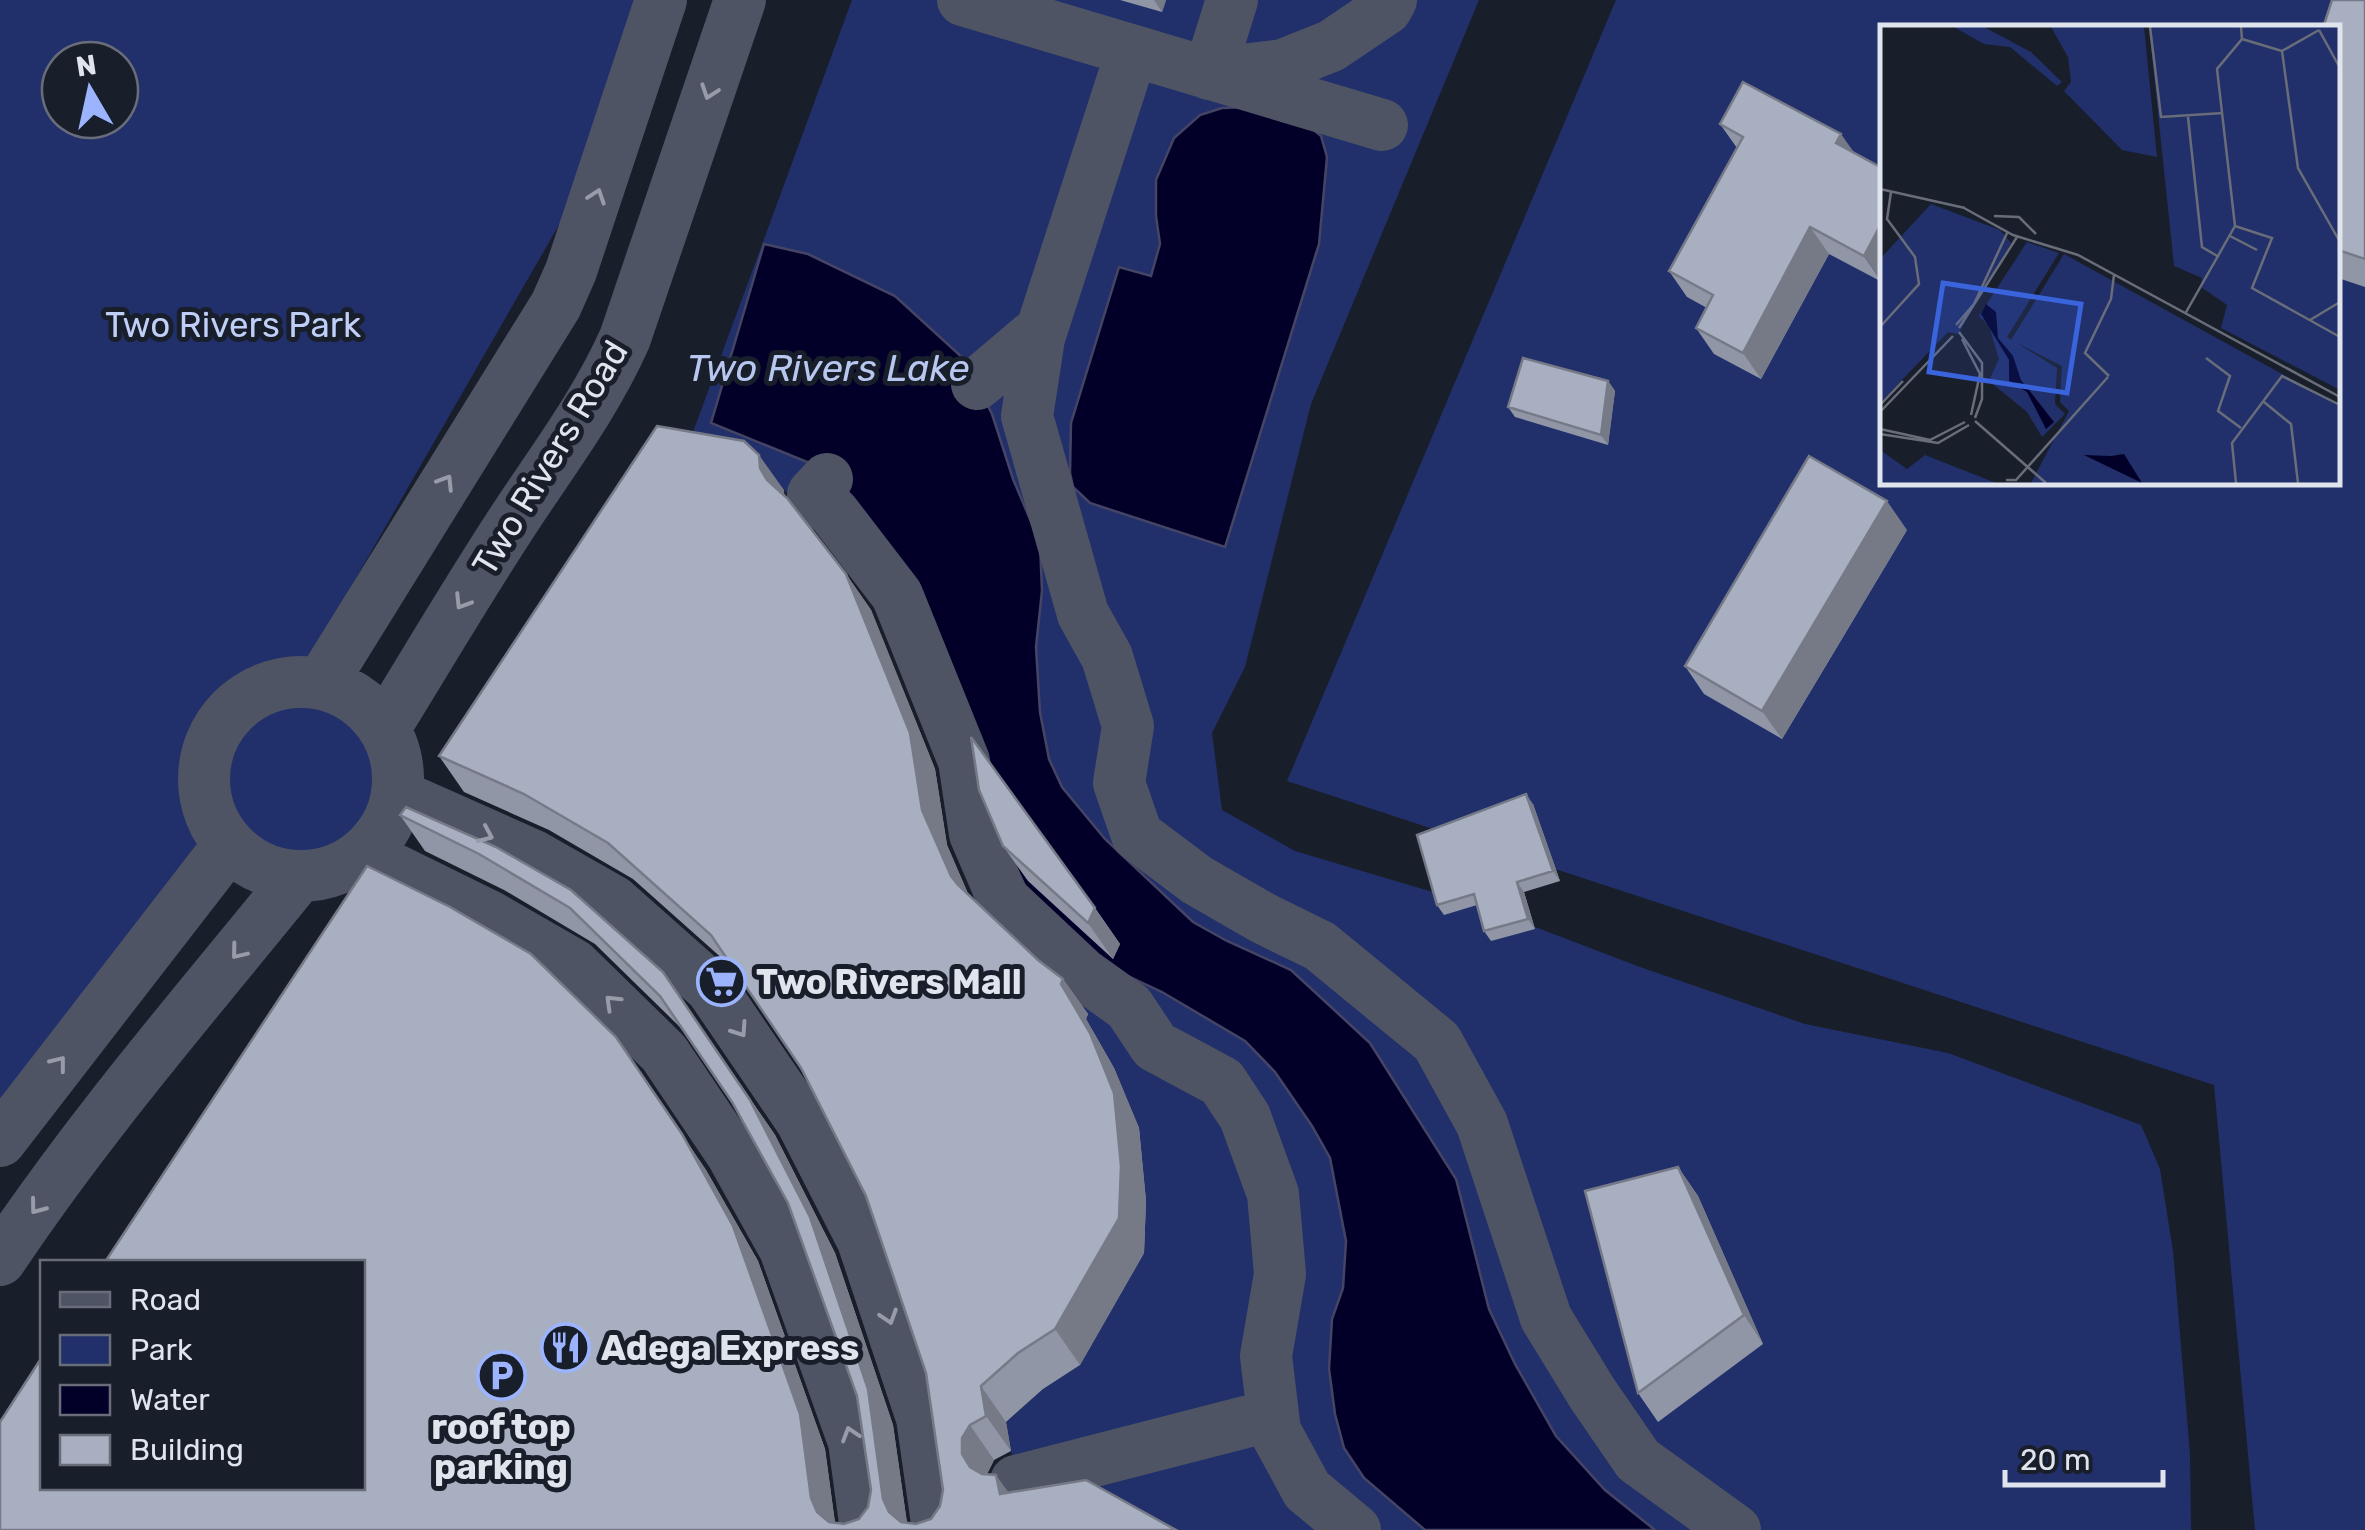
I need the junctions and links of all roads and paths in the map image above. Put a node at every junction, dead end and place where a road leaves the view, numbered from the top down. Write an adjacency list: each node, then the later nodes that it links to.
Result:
1 (661, 0): 12 (street, one-way to 1)
2 (740, 0): 13 (street, Two Rivers Road, one-way to 13)
3 (963, 0): 6 (street)
4 (1232, 0): 7 (street)
5 (1391, 0): 7 (street)
6 (1132, 51): 7 (street); 9 (street)
7 (1209, 74): 8 (street)
8 (1382, 125)
9 (1042, 330): 10 (street); 25 (street)
10 (977, 384)
11 (827, 479): 20 (street)
12 (322, 684): 13 (street); 15 (street)
13 (384, 729): 14 (street)
14 (397, 795): 16 (street); 23 (street, one-way to 23)
15 (229, 845): 17 (street); 18 (street, one-way to 15)
16 (363, 854): 17 (street); 22 (street, one-way to 16)
17 (299, 876): 19 (street, one-way to 19)
18 (0, 1141)
19 (0, 1260)
20 (1273, 1415): 21 (street); 24 (street)
21 (1016, 1481)
22 (866, 1530)
23 (938, 1530)
24 (1355, 1530)
25 (1735, 1530)

